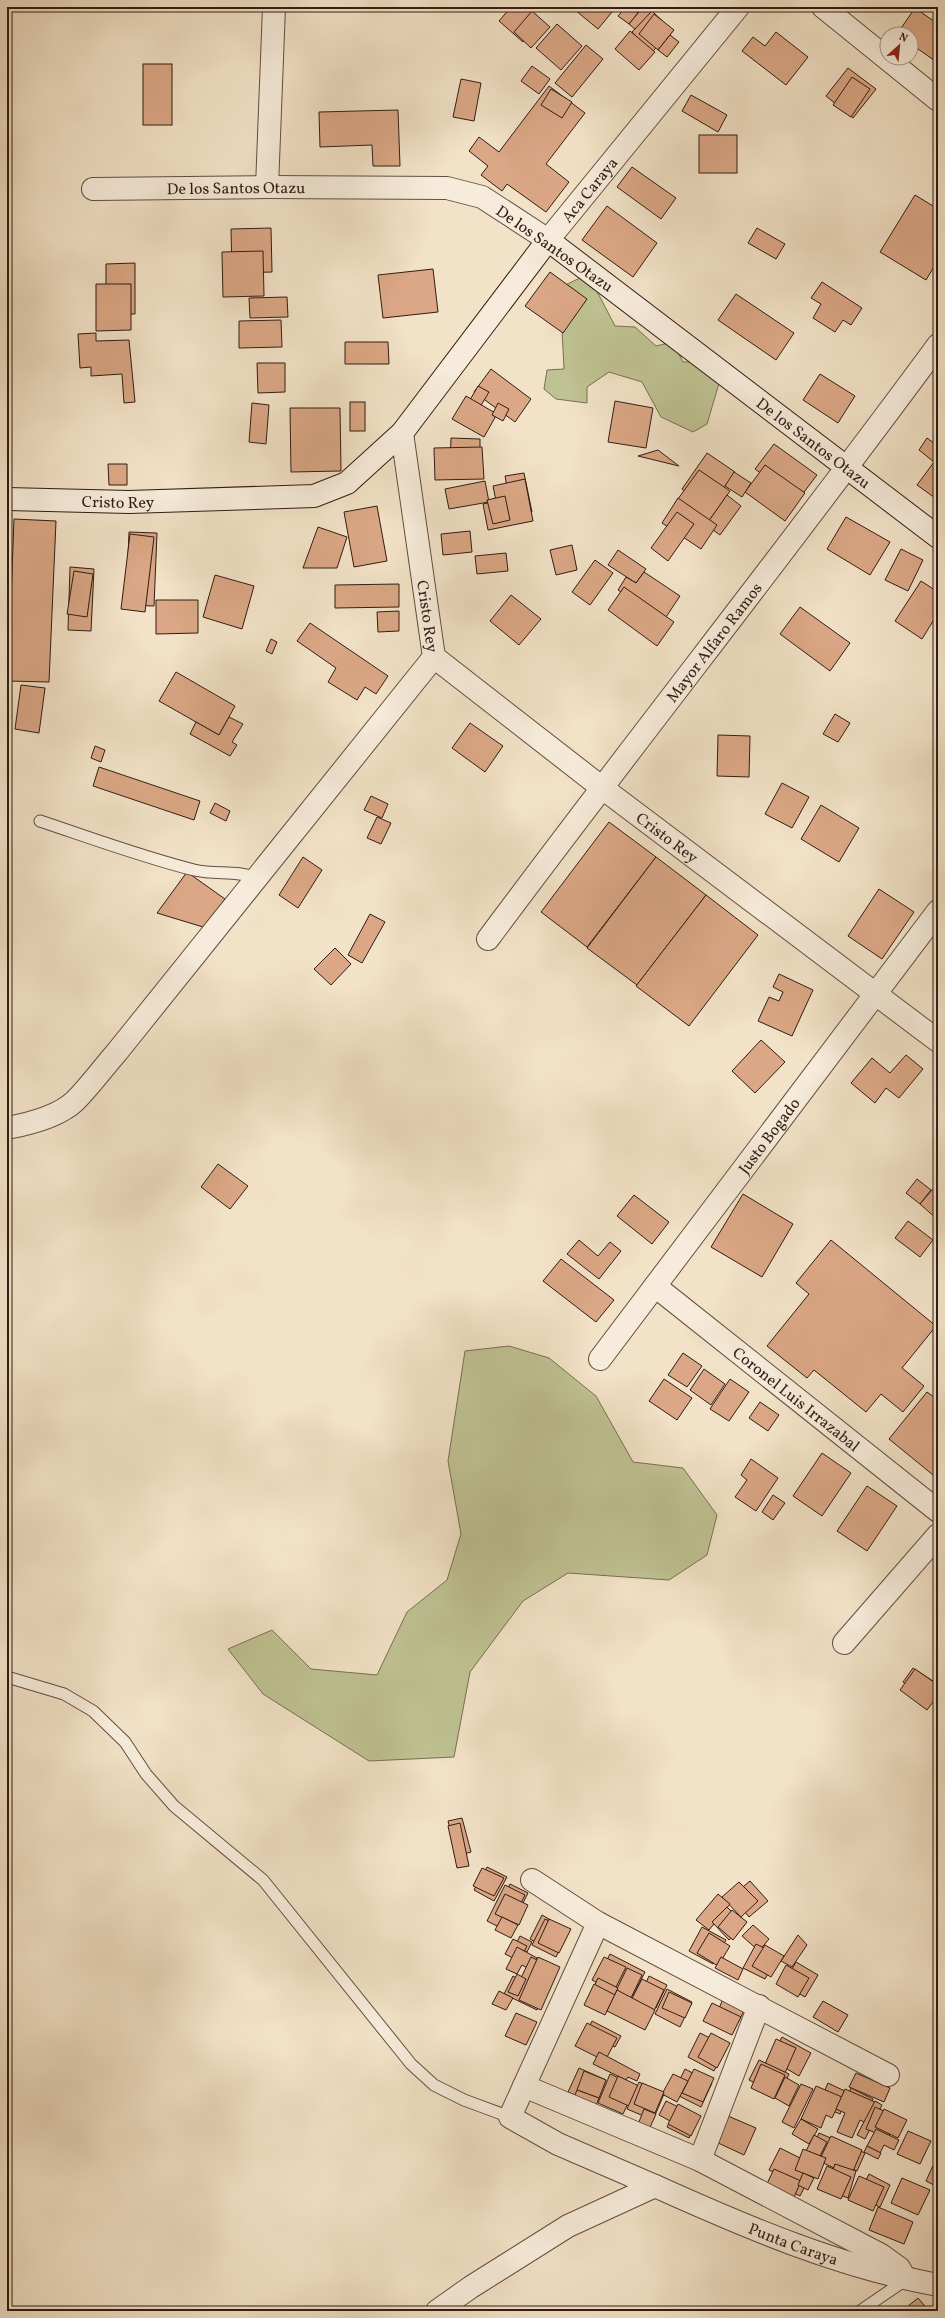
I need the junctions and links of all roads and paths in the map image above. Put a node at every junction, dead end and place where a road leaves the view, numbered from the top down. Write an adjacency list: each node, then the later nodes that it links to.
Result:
1 (274, 7): 5 (street)
2 (738, 7): 7 (street, Aca Caraya)
3 (823, 7): 4 (street)
4 (938, 100)
5 (267, 187): 6 (street, De los Santos Otazu); 7 (street, De los Santos Otazu)
6 (93, 189)
7 (548, 240): 9 (street, Aca Caraya); 10 (street, De los Santos Otazu)
8 (938, 345): 10 (street, Mayor Alfaro Ramos)
9 (402, 433): 11 (street, Cristo Rey); 13 (street, Cristo Rey)
10 (848, 468): 12 (street, De los Santos Otazu); 14 (street, Mayor Alfaro Ramos)
11 (7, 499)
12 (938, 537)
13 (434, 656): 14 (street, Cristo Rey); 16 (street)
14 (601, 787): 18 (street, Mayor Alfaro Ramos); 19 (street, Cristo Rey)
15 (40, 822): 16 (lane)
16 (256, 878): 21 (street)
17 (938, 911): 19 (street, Justo Bogado)
18 (488, 938)
19 (874, 993): 20 (street, Cristo Rey); 22 (street, Justo Bogado)
20 (938, 1042)
21 (7, 1128)
22 (655, 1286): 23 (street, Justo Bogado); 24 (street, Coronel Luis Irrazabal)
23 (600, 1359)
24 (938, 1511)
25 (938, 1535): 26 (street)
26 (844, 1643)
27 (7, 1677): 33 (lane)
28 (532, 1880): 29 (street)
29 (598, 1923): 30 (street); 32 (street)
30 (759, 2006): 31 (street); 34 (street)
31 (888, 2075)
32 (524, 2086): 33 (street); 34 (street)
33 (510, 2117): 35 (street, Punta Caraya)
34 (700, 2160): 36 (street)
35 (654, 2186): 36 (street, Punta Caraya); 38 (street)
36 (906, 2279): 37 (street, Punta Caraya); 39 (lane)
37 (938, 2285)
38 (437, 2311)
39 (860, 2311)

